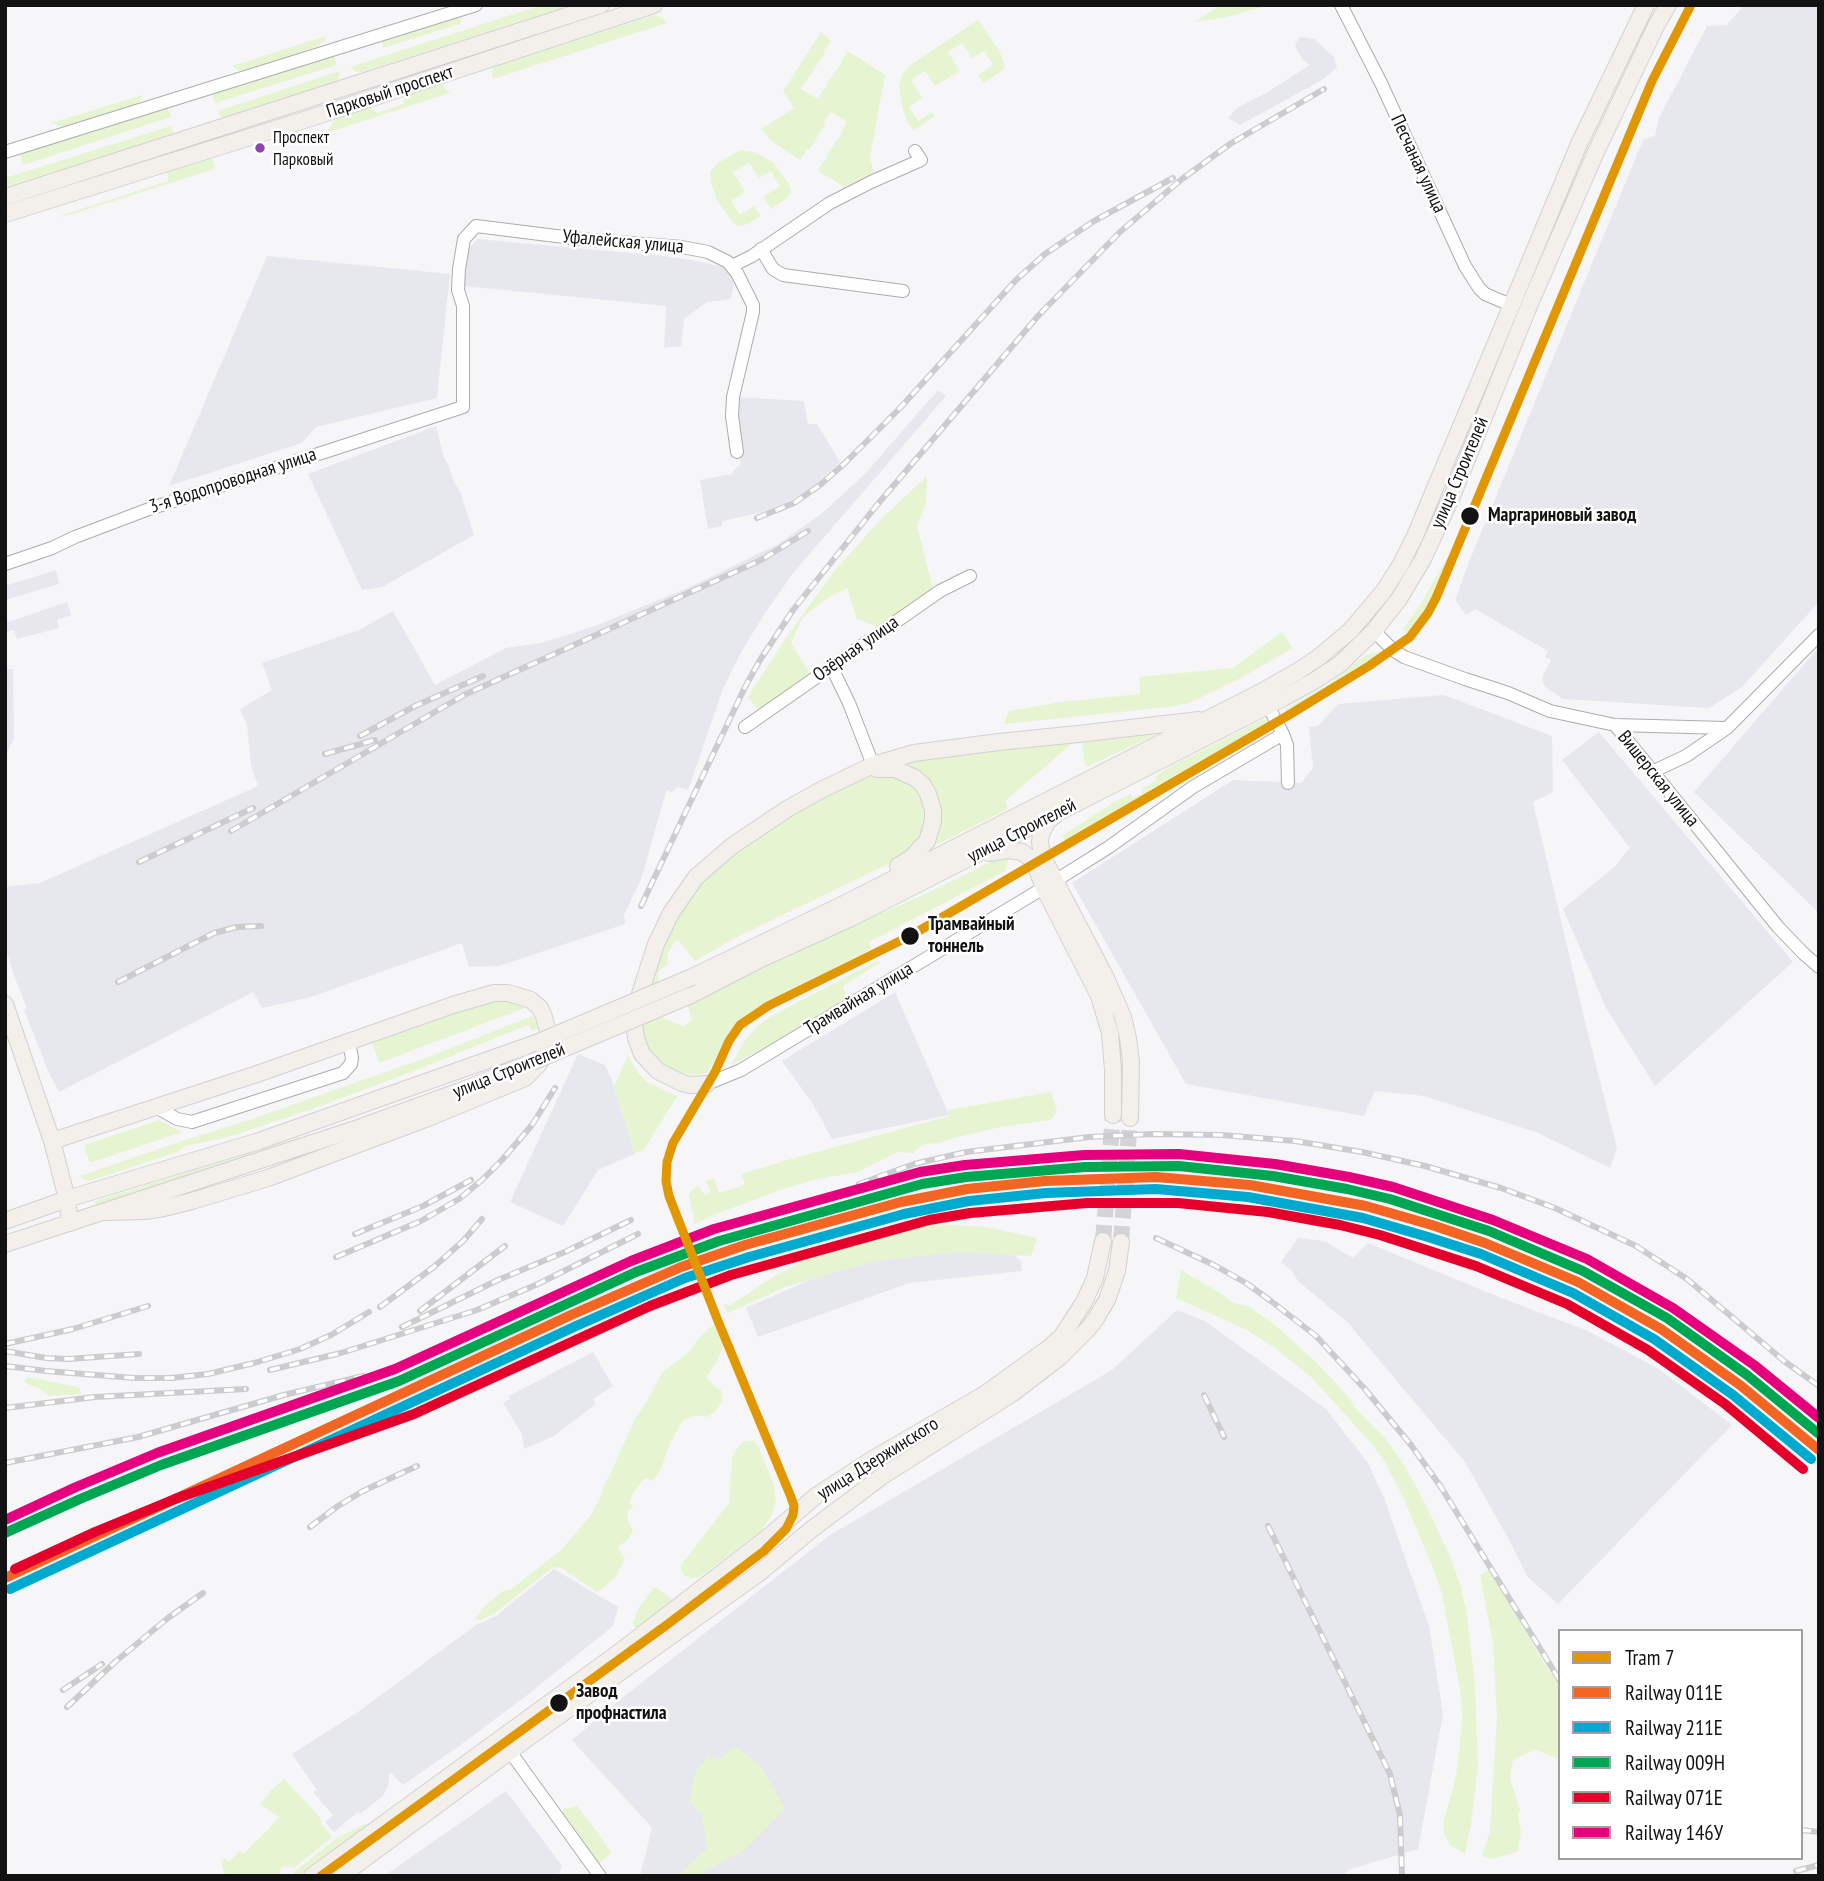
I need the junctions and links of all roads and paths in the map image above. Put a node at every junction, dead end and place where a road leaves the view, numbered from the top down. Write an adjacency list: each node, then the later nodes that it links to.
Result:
1 (476, 5): 8 (street)
2 (601, 5): 9 (main road, Парковый проспект)
3 (654, 5): 10 (main road, Парковый проспект)
4 (1341, 5): 14 (street, Песчаная улица)
5 (1646, 5): 14 (main road, улица Строителей)
6 (1668, 5): 20 (main road, улица Строителей)
7 (915, 151): 11 (street)
8 (5, 152)
9 (5, 197)
10 (5, 214)
11 (761, 249): 12 (street); 13 (street)
12 (732, 266): 15 (street, Уфалейская улица); 16 (street)
13 (903, 291)
14 (1513, 306): 19 (main road, улица Строителей)
15 (463, 407): 17 (street, 3-я Водопроводная улица)
16 (737, 452)
17 (5, 564)
18 (970, 576): 22 (street, Озёрная улица)
19 (1362, 618): 20 (main road); 24 (main road, улица Строителей)
20 (1374, 631): 23 (main road, улица Строителей); 25 (street, Вишерская улица)
21 (1819, 635): 27 (street)
22 (831, 666): 26 (street, Озёрная улица); 29 (street)
23 (1268, 706): 28 (street); 33 (main road, улица Строителей)
24 (1210, 719): 29 (main road); 36 (main road, улица Строителей)
25 (1615, 725): 27 (street); 30 (street, Вишерская улица)
26 (745, 727)
27 (1727, 728): 30 (street)
28 (1283, 734): 32 (street); 35 (street, Трамвайная улица)
29 (873, 765): 31 (main road)
30 (1654, 771): 37 (street, Вишерская улица)
31 (851, 775): 36 (main road); 40 (main road)
32 (1287, 783)
33 (1059, 812): 34 (main road, улица Строителей); 35 (main road)
34 (973, 856): 35 (main road); 46 (main road, улица Строителей, bridge)
35 (1050, 884): 40 (street, Трамвайная улица); 42 (main road); 43 (main road)
36 (716, 966): 45 (main road, улица Строителей, bridge)
37 (1819, 967)
38 (5, 1004): 44 (main road)
39 (349, 1042): 41 (main road); 41 (street); 46 (main road)
40 (707, 1084)
41 (156, 1107): 44 (main road)
42 (1113, 1115)
43 (1130, 1118)
44 (52, 1141): 45 (main road)
45 (67, 1199): 47 (main road, улица Строителей); 48 (main road)
46 (106, 1212): 48 (main road, улица Строителей)
47 (5, 1221)
48 (70, 1223): 51 (main road, улица Строителей)
49 (1103, 1241): 52 (main road, улица Дзержинского)
50 (1121, 1242): 53 (main road, улица Дзержинского)
51 (5, 1244)
52 (500, 1738): 53 (street); 54 (main road, улица Дзержинского)
53 (510, 1751): 55 (main road, улица Дзержинского); 56 (street)
54 (312, 1876)
55 (341, 1876)
56 (600, 1876)

